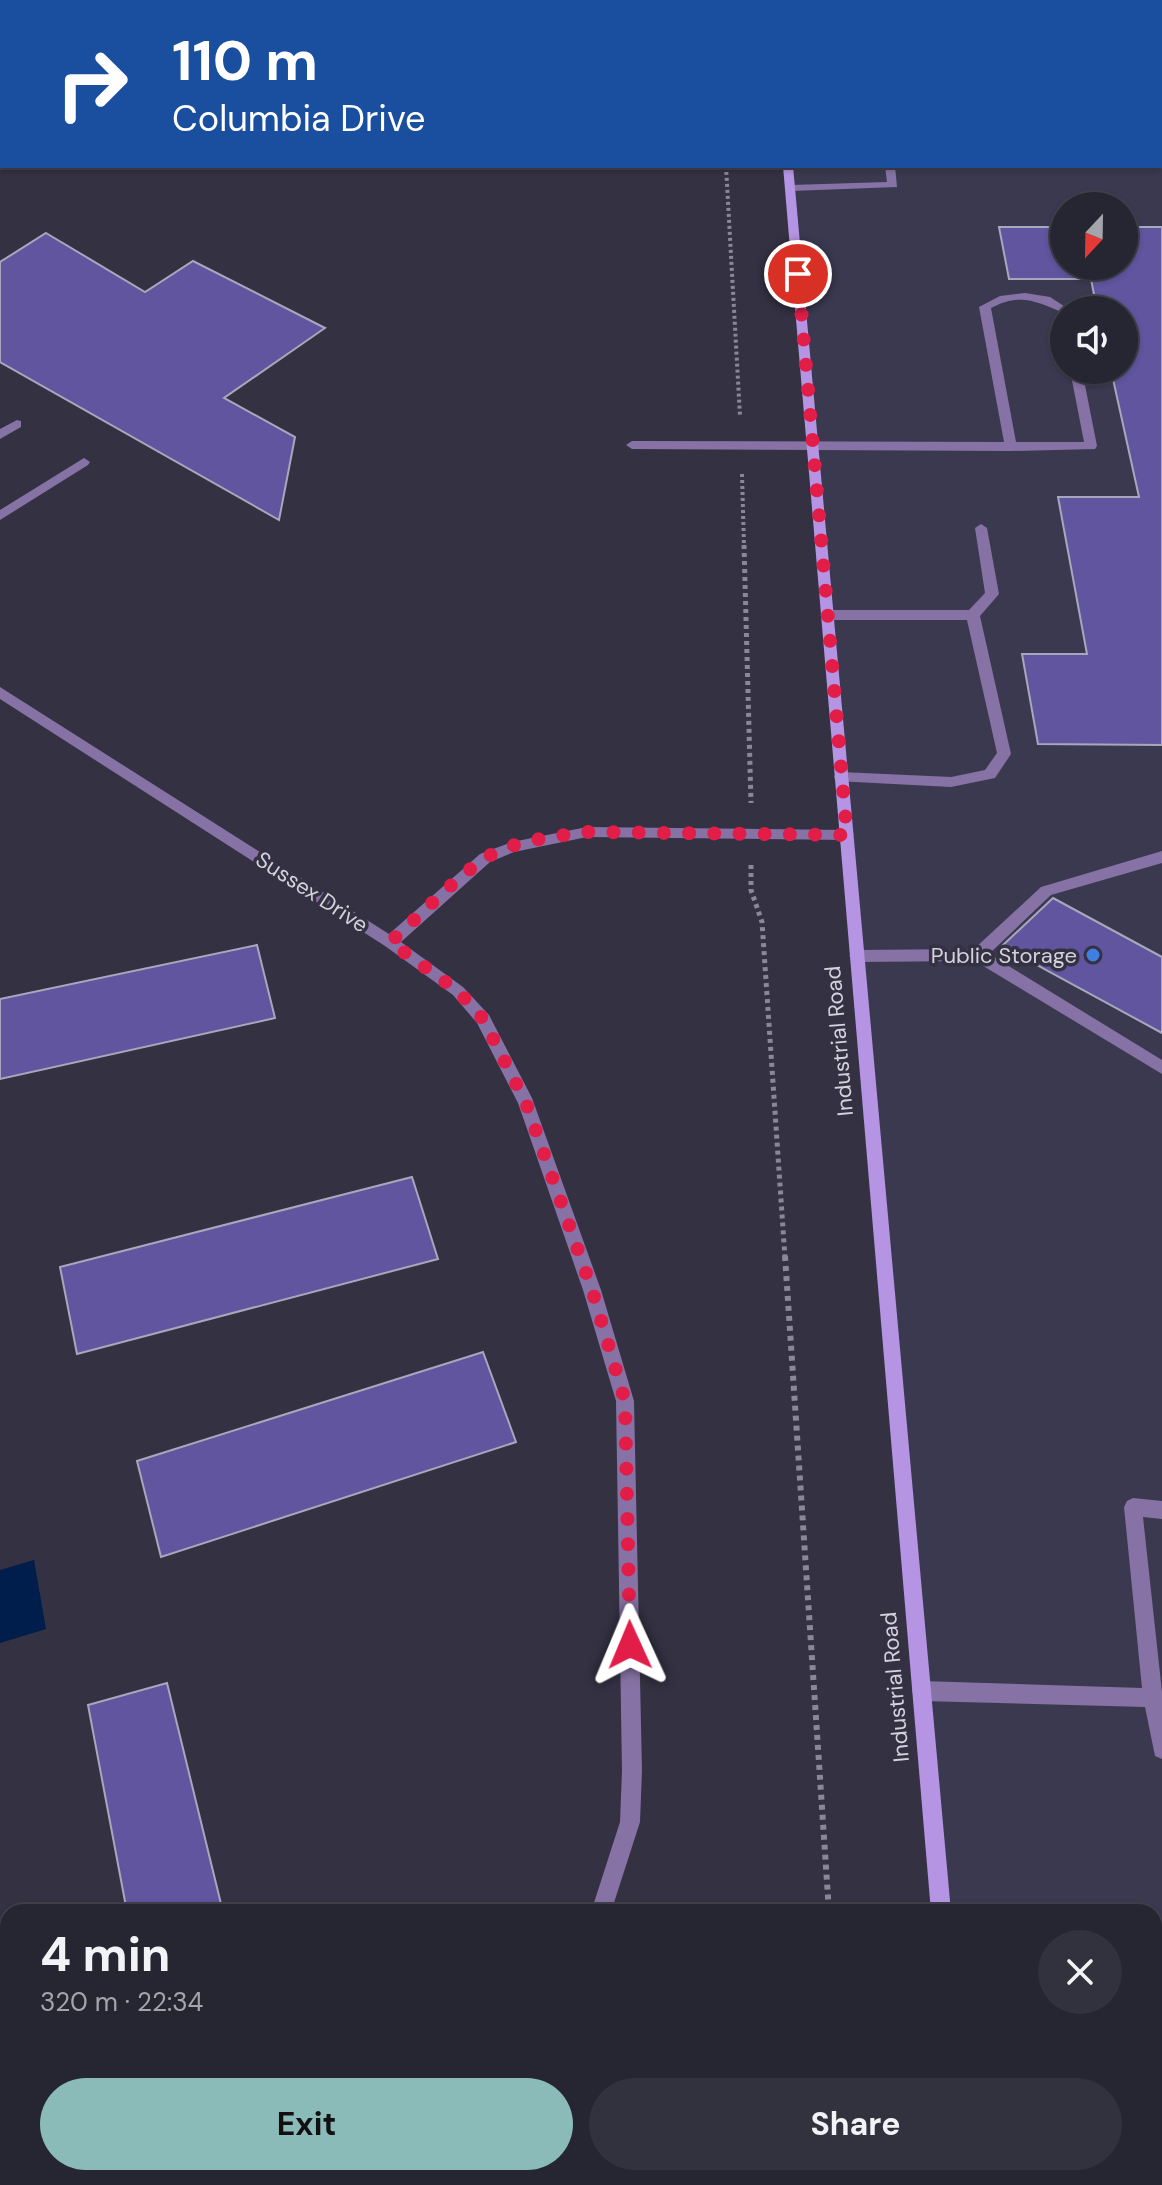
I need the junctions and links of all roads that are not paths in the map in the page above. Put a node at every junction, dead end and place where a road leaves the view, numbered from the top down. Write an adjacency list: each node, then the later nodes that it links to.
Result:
1 (788, 168): 3 (main road, Industrial Road)
2 (890, 168): 3 (street)
3 (791, 188): 9 (main road, Industrial Road)
4 (1050, 301): 10 (street)
5 (1079, 384): 10 (street)
6 (17, 424): 7 (street)
7 (0, 435)
8 (632, 445): 9 (street)
9 (812, 446): 10 (street); 14 (main road, Industrial Road)
10 (1011, 447)
11 (84, 462): 12 (street)
12 (0, 516)
13 (981, 528): 15 (street)
14 (827, 615): 15 (street); 17 (main road, Industrial Road)
15 (973, 615): 17 (street)
16 (0, 692): 20 (street, Sussex Drive)
17 (841, 777): 18 (main road, Industrial Road)
18 (847, 835): 20 (street); 22 (main road, Industrial Road)
19 (1162, 857): 21 (street)
20 (390, 942): 28 (street, Sussex Drive)
21 (978, 955): 22 (street); 23 (street)
22 (857, 956): 25 (main road, Industrial Road)
23 (1162, 1068)
24 (1162, 1510): 26 (street)
25 (922, 1691): 26 (street); 29 (main road, Industrial Road)
26 (1153, 1698): 27 (street)
27 (1162, 1749)
28 (604, 1904)
29 (940, 1904)

